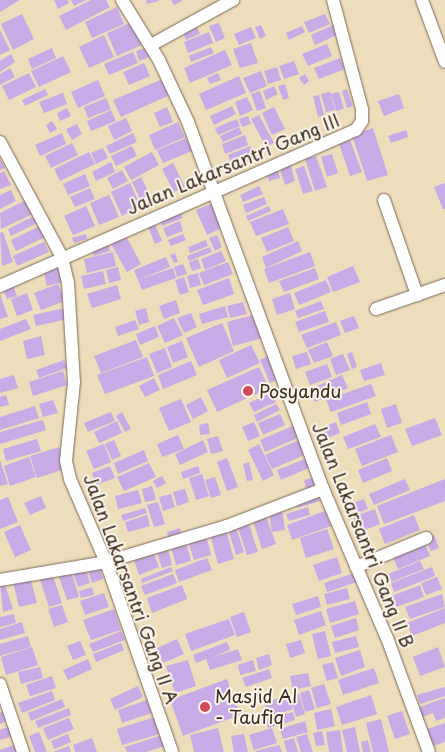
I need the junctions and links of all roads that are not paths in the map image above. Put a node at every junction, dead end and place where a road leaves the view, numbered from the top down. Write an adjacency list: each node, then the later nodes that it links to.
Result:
1 (122, 0): 5 (street, Jalan Lakarsantri Gang II B)
2 (233, 0): 5 (street)
3 (333, 0): 8 (street, Jalan Lakarsantri Gang III)
4 (422, 0): 6 (street)
5 (151, 45): 8 (street, Jalan Lakarsantri Gang II B)
6 (445, 62)
7 (0, 142): 10 (street, Jalan Lakarsantri Gang II A)
8 (211, 191): 10 (street, Jalan Lakarsantri Gang III); 15 (street, Jalan Lakarsantri Gang II B)
9 (384, 200): 13 (street)
10 (62, 257): 12 (street, Jalan Lakarsantri Gang III); 17 (street, Jalan Lakarsantri Gang II A)
11 (445, 285): 13 (street)
12 (0, 286)
13 (417, 295): 14 (street)
14 (376, 309)
15 (323, 489): 17 (street); 18 (street, Jalan Lakarsantri Gang II B)
16 (426, 538): 18 (street)
17 (106, 562): 19 (street); 22 (street, Jalan Lakarsantri Gang II A)
18 (356, 567): 23 (street, Jalan Lakarsantri Gang II B)
19 (0, 580)
20 (0, 684): 21 (street)
21 (23, 752)
22 (172, 752)
23 (429, 752)

